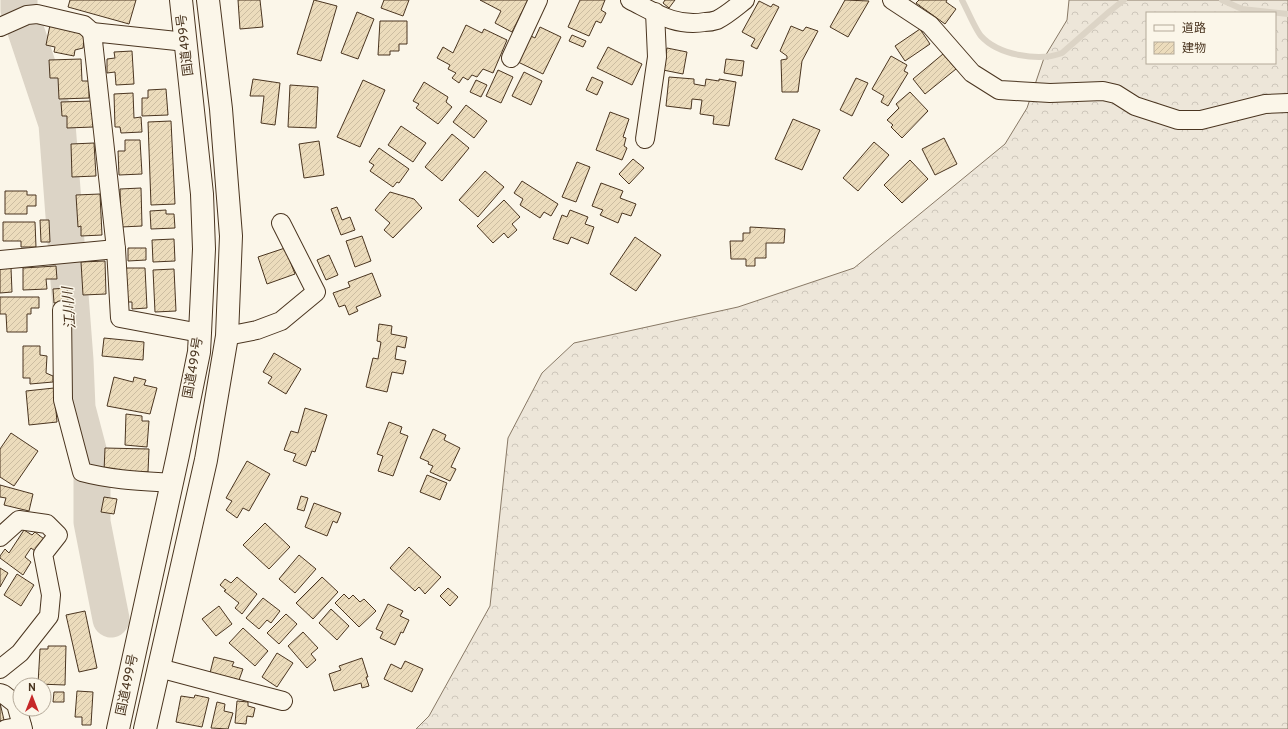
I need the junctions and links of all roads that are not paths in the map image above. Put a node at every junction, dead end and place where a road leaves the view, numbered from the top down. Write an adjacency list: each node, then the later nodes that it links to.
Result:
1 (181, 0): 10 (highway, 国道499号)
2 (208, 0): 19 (highway, 国道499号)
3 (538, 0): 11 (street)
4 (630, 0): 7 (street)
5 (745, 0): 7 (street)
6 (892, 0): 12 (street)
7 (654, 12): 13 (street)
8 (14, 21): 9 (street)
9 (92, 32): 10 (street); 15 (street)
10 (186, 42): 18 (highway, 国道499号)
11 (511, 58)
12 (1288, 103)
13 (645, 139)
14 (280, 223): 19 (street)
15 (116, 249): 16 (street); 18 (street)
16 (0, 260)
17 (62, 310): 20 (street)
18 (200, 333): 20 (highway, 国道499号)
19 (227, 336): 22 (highway, 国道499号)
20 (172, 483): 27 (highway, 国道499号)
21 (0, 537): 23 (street)
22 (159, 668): 25 (street); 28 (highway, 国道499号)
23 (0, 669)
24 (0, 693): 26 (street)
25 (283, 701)
26 (17, 728)
27 (118, 729)
28 (145, 729)

